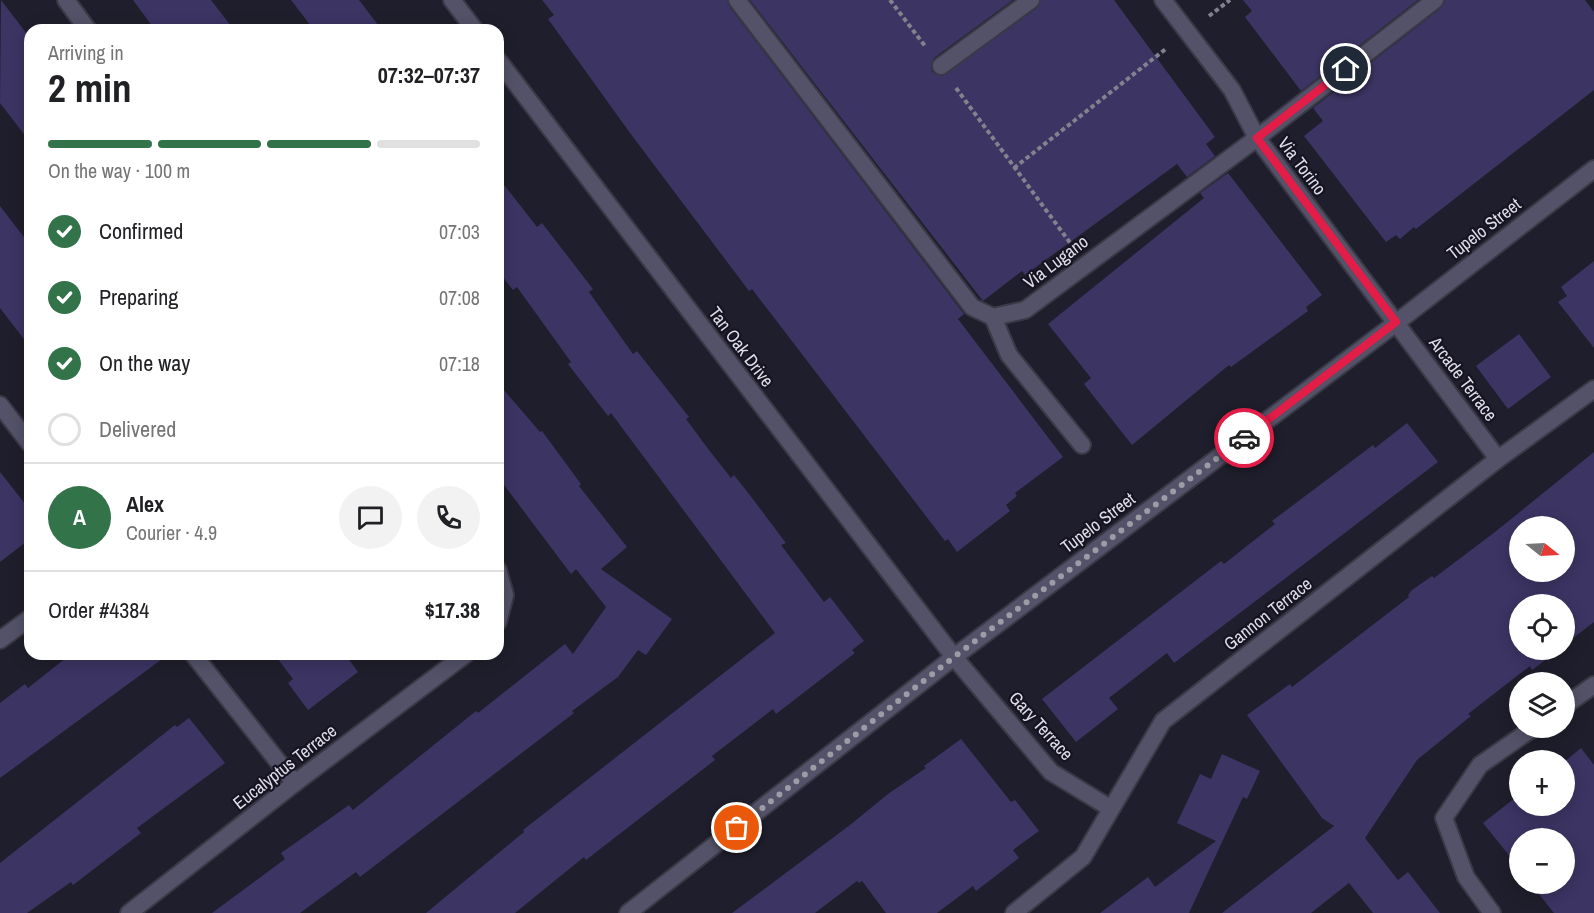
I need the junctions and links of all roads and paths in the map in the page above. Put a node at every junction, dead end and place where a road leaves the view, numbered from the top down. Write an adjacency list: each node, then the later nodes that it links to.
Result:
1 (66, 0): 9 (street)
2 (452, 0): 10 (street)
3 (737, 0): 18 (street)
4 (890, 0): 12 (path)
5 (1031, 0): 12 (street)
6 (1163, 0): 11 (street, Via Torino)
7 (1230, 0): 11 (path)
8 (1436, 0): 14 (street, Via Lugano)
9 (84, 24)
10 (470, 24)
11 (1188, 32): 14 (street, Via Torino); 15 (path)
12 (941, 66): 15 (path)
13 (504, 68): 27 (street, Tan Oak Drive)
14 (1257, 138): 17 (street, Via Lugano); 19 (street, Via Torino)
15 (1014, 168): 17 (path)
16 (1594, 169): 19 (street, Tupelo Street)
17 (1086, 263): 18 (street, Via Lugano)
18 (993, 317): 23 (street)
19 (1396, 322): 24 (street, Arcade Terrace); 27 (street, Tupelo Street)
20 (1594, 389): 24 (street, Gannon Terrace)
21 (0, 405): 22 (street)
22 (24, 436)
23 (1082, 445)
24 (1498, 459): 34 (street, Gannon Terrace)
25 (24, 622): 26 (street)
26 (0, 640)
27 (954, 657): 34 (street, Gary Terrace); 36 (street, Tupelo Street)
28 (198, 660): 33 (street)
29 (458, 660): 33 (street, Eucalyptus Terrace)
30 (1594, 685): 31 (street)
31 (1575, 698)
32 (1519, 738): 38 (street)
33 (295, 783): 35 (street, Eucalyptus Terrace)
34 (1110, 808): 37 (street, Gannon Terrace)
35 (129, 913)
36 (628, 913)
37 (1014, 913)
38 (1492, 913)

